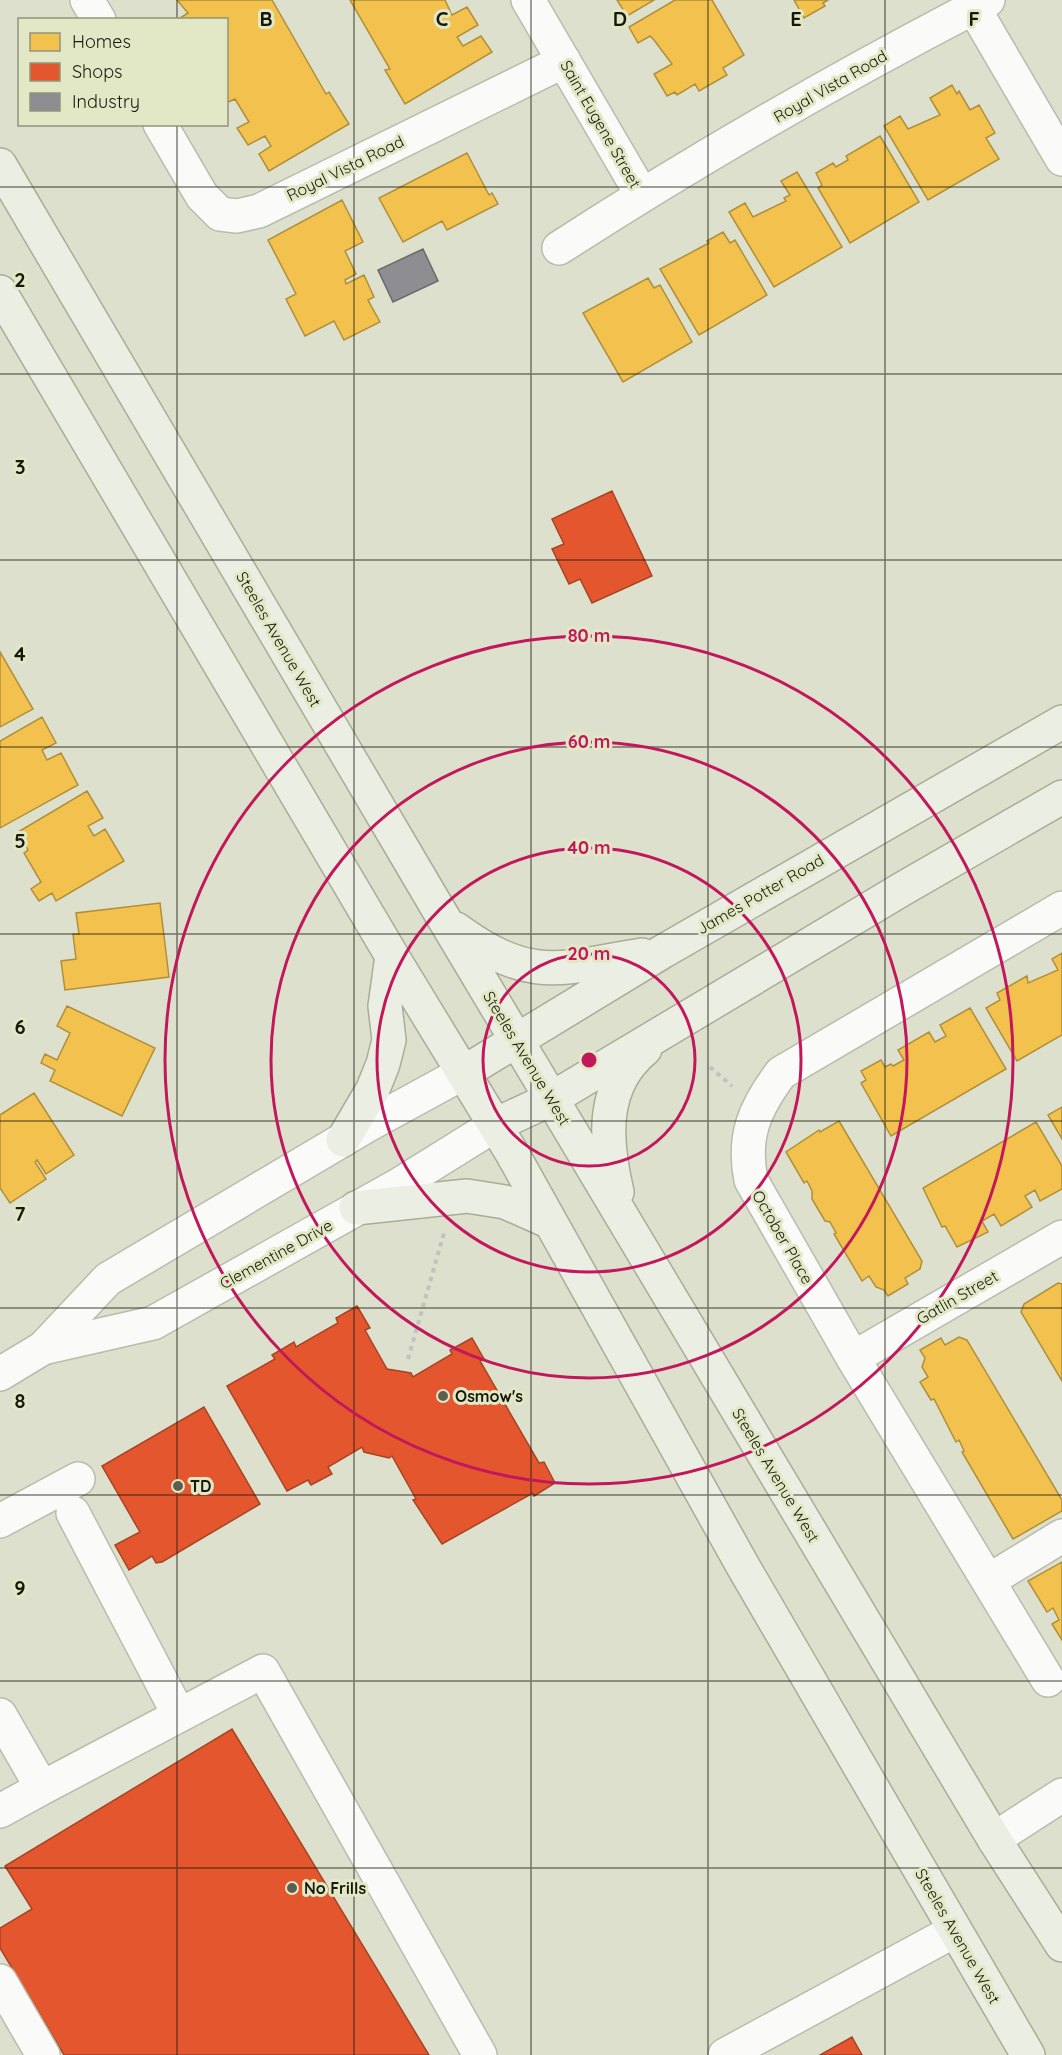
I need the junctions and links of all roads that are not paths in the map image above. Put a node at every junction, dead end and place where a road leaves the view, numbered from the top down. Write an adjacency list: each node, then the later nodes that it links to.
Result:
1 (87, 0): 4 (street)
2 (528, 0): 5 (street, Saint Eugene Street)
3 (977, 3): 7 (street); 9 (street, Royal Vista Road)
4 (98, 18)
5 (564, 61): 6 (street, Royal Vista Road); 9 (street, Saint Eugene Street)
6 (161, 126)
7 (1062, 159)
8 (0, 165): 14 (main road, Steeles Avenue West)
9 (642, 195): 10 (street, Saint Eugene Street)
10 (559, 248)
11 (0, 292): 17 (main road, Steeles Avenue West)
12 (1062, 722): 16 (main road, James Potter Road)
13 (1062, 797): 18 (main road)
14 (436, 907): 16 (main road); 19 (main road, Steeles Avenue West)
15 (1062, 908): 29 (street, October Place)
16 (662, 952): 19 (main road, James Potter Road)
17 (392, 956): 20 (main road, Steeles Avenue West); 23 (main road)
18 (676, 1023): 21 (main road); 27 (main road)
19 (517, 1039): 20 (main road, James Potter Road); 21 (main road, Steeles Avenue West)
20 (463, 1073): 22 (main road, Steeles Avenue West); 23 (street, Clementine Drive)
21 (551, 1099): 22 (main road); 27 (main road, Steeles Avenue West)
22 (495, 1125): 24 (street, Clementine Drive); 25 (main road, Steeles Avenue West)
23 (343, 1140): 28 (street, Clementine Drive)
24 (356, 1208): 25 (main road); 28 (street, Clementine Drive)
25 (548, 1221): 43 (main road, Steeles Avenue West)
26 (1062, 1237): 29 (street, Gatlin Street)
27 (635, 1239): 42 (main road, Steeles Avenue West)
28 (44, 1348): 30 (street, Clementine Drive)
29 (853, 1358): 35 (street, October Place)
30 (0, 1374)
31 (78, 1479): 33 (street)
32 (73, 1514): 38 (street)
33 (0, 1521)
34 (1062, 1536): 35 (street)
35 (988, 1581): 36 (street, October Place)
36 (1048, 1680)
37 (0, 1715): 39 (street)
38 (179, 1715): 39 (street); 47 (street)
39 (42, 1788): 41 (street)
40 (1062, 1795): 42 (street)
41 (0, 1811)
42 (994, 1839): 44 (main road, Steeles Avenue West)
43 (954, 1931): 48 (street); 49 (main road, Steeles Avenue West)
44 (1062, 1946)
45 (0, 1981): 46 (street)
46 (43, 2055)
47 (480, 2055)
48 (725, 2055)
49 (1028, 2055)

